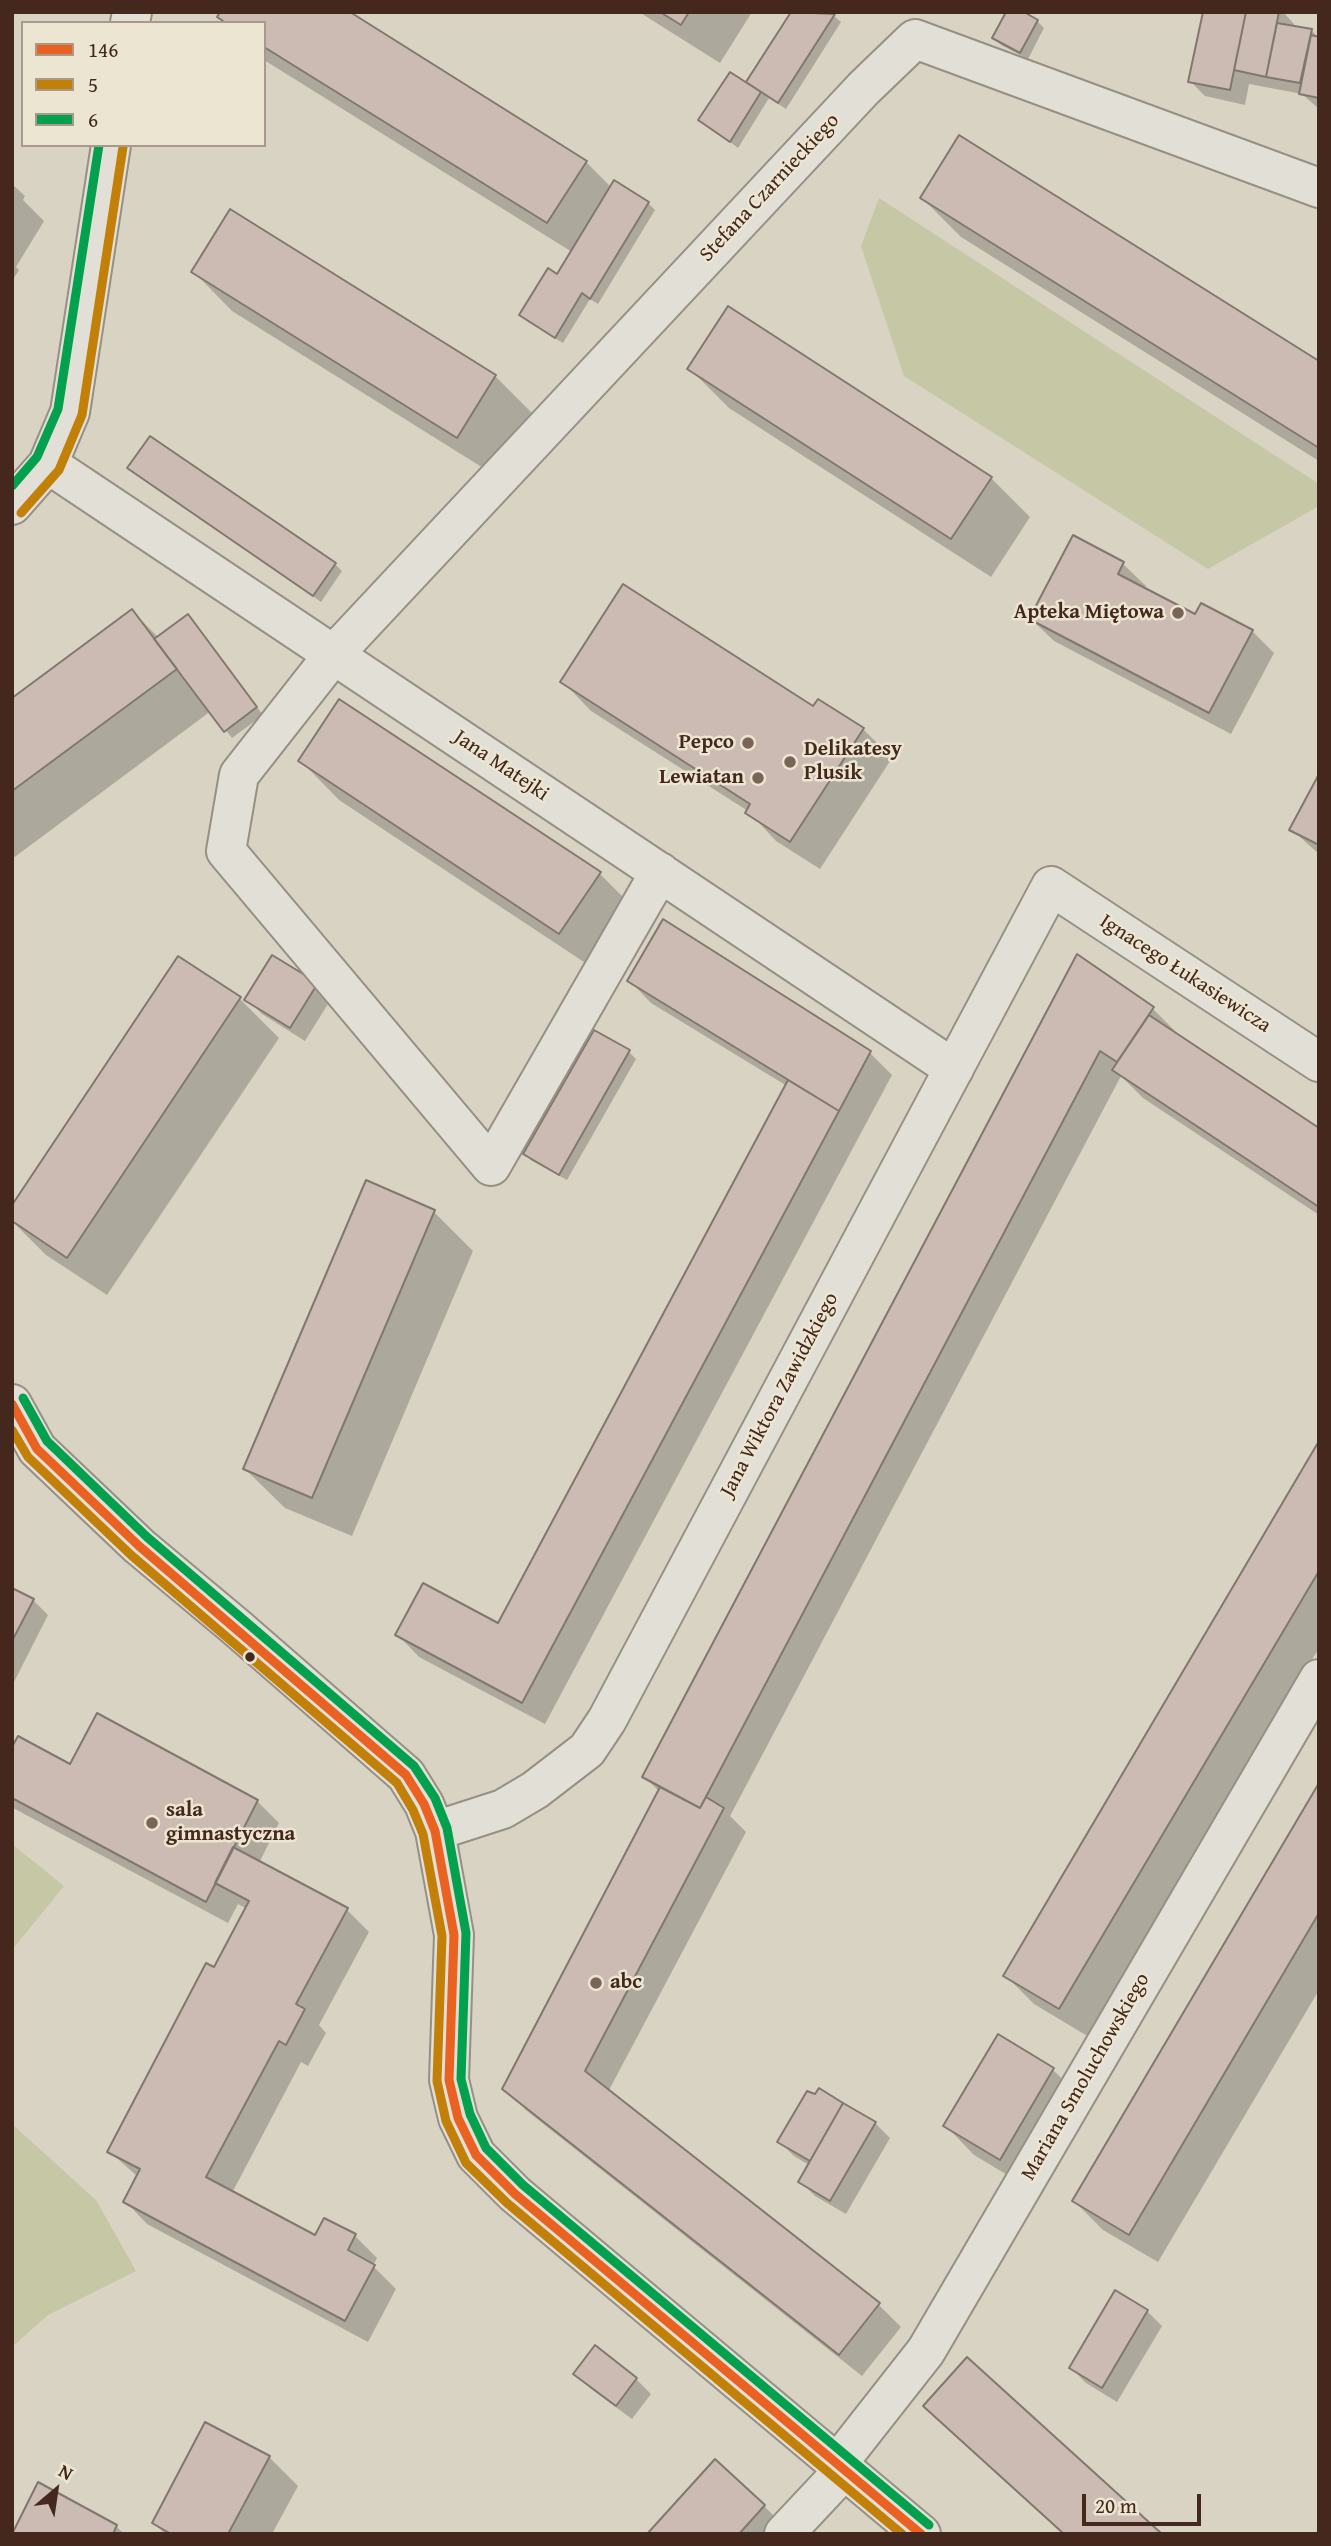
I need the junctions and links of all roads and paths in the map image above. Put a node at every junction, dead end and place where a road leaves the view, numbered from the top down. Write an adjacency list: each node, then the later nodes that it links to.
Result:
1 (111, 147): 3 (street)
2 (1319, 188): 5 (street, Stefana Czarnieckiego)
3 (48, 464): 4 (street); 5 (street, Jana Matejki)
4 (12, 505)
5 (334, 654): 6 (street, Jana Matejki); 6 (street)
6 (660, 872): 9 (street, Jana Matejki)
7 (1052, 886): 8 (street, Ignacego Łukasiewicza); 9 (street, Jana Wiktora Zawidzkiego)
8 (1319, 1062)
9 (954, 1069): 12 (street, Jana Wiktora Zawidzkiego)
10 (12, 1404): 12 (street)
11 (1319, 1679): 13 (street, Mariana Smoluchowskiego)
12 (435, 1831): 13 (street)
13 (842, 2466): 14 (street, Mariana Smoluchowskiego); 15 (street)
14 (784, 2534)
15 (921, 2534)

